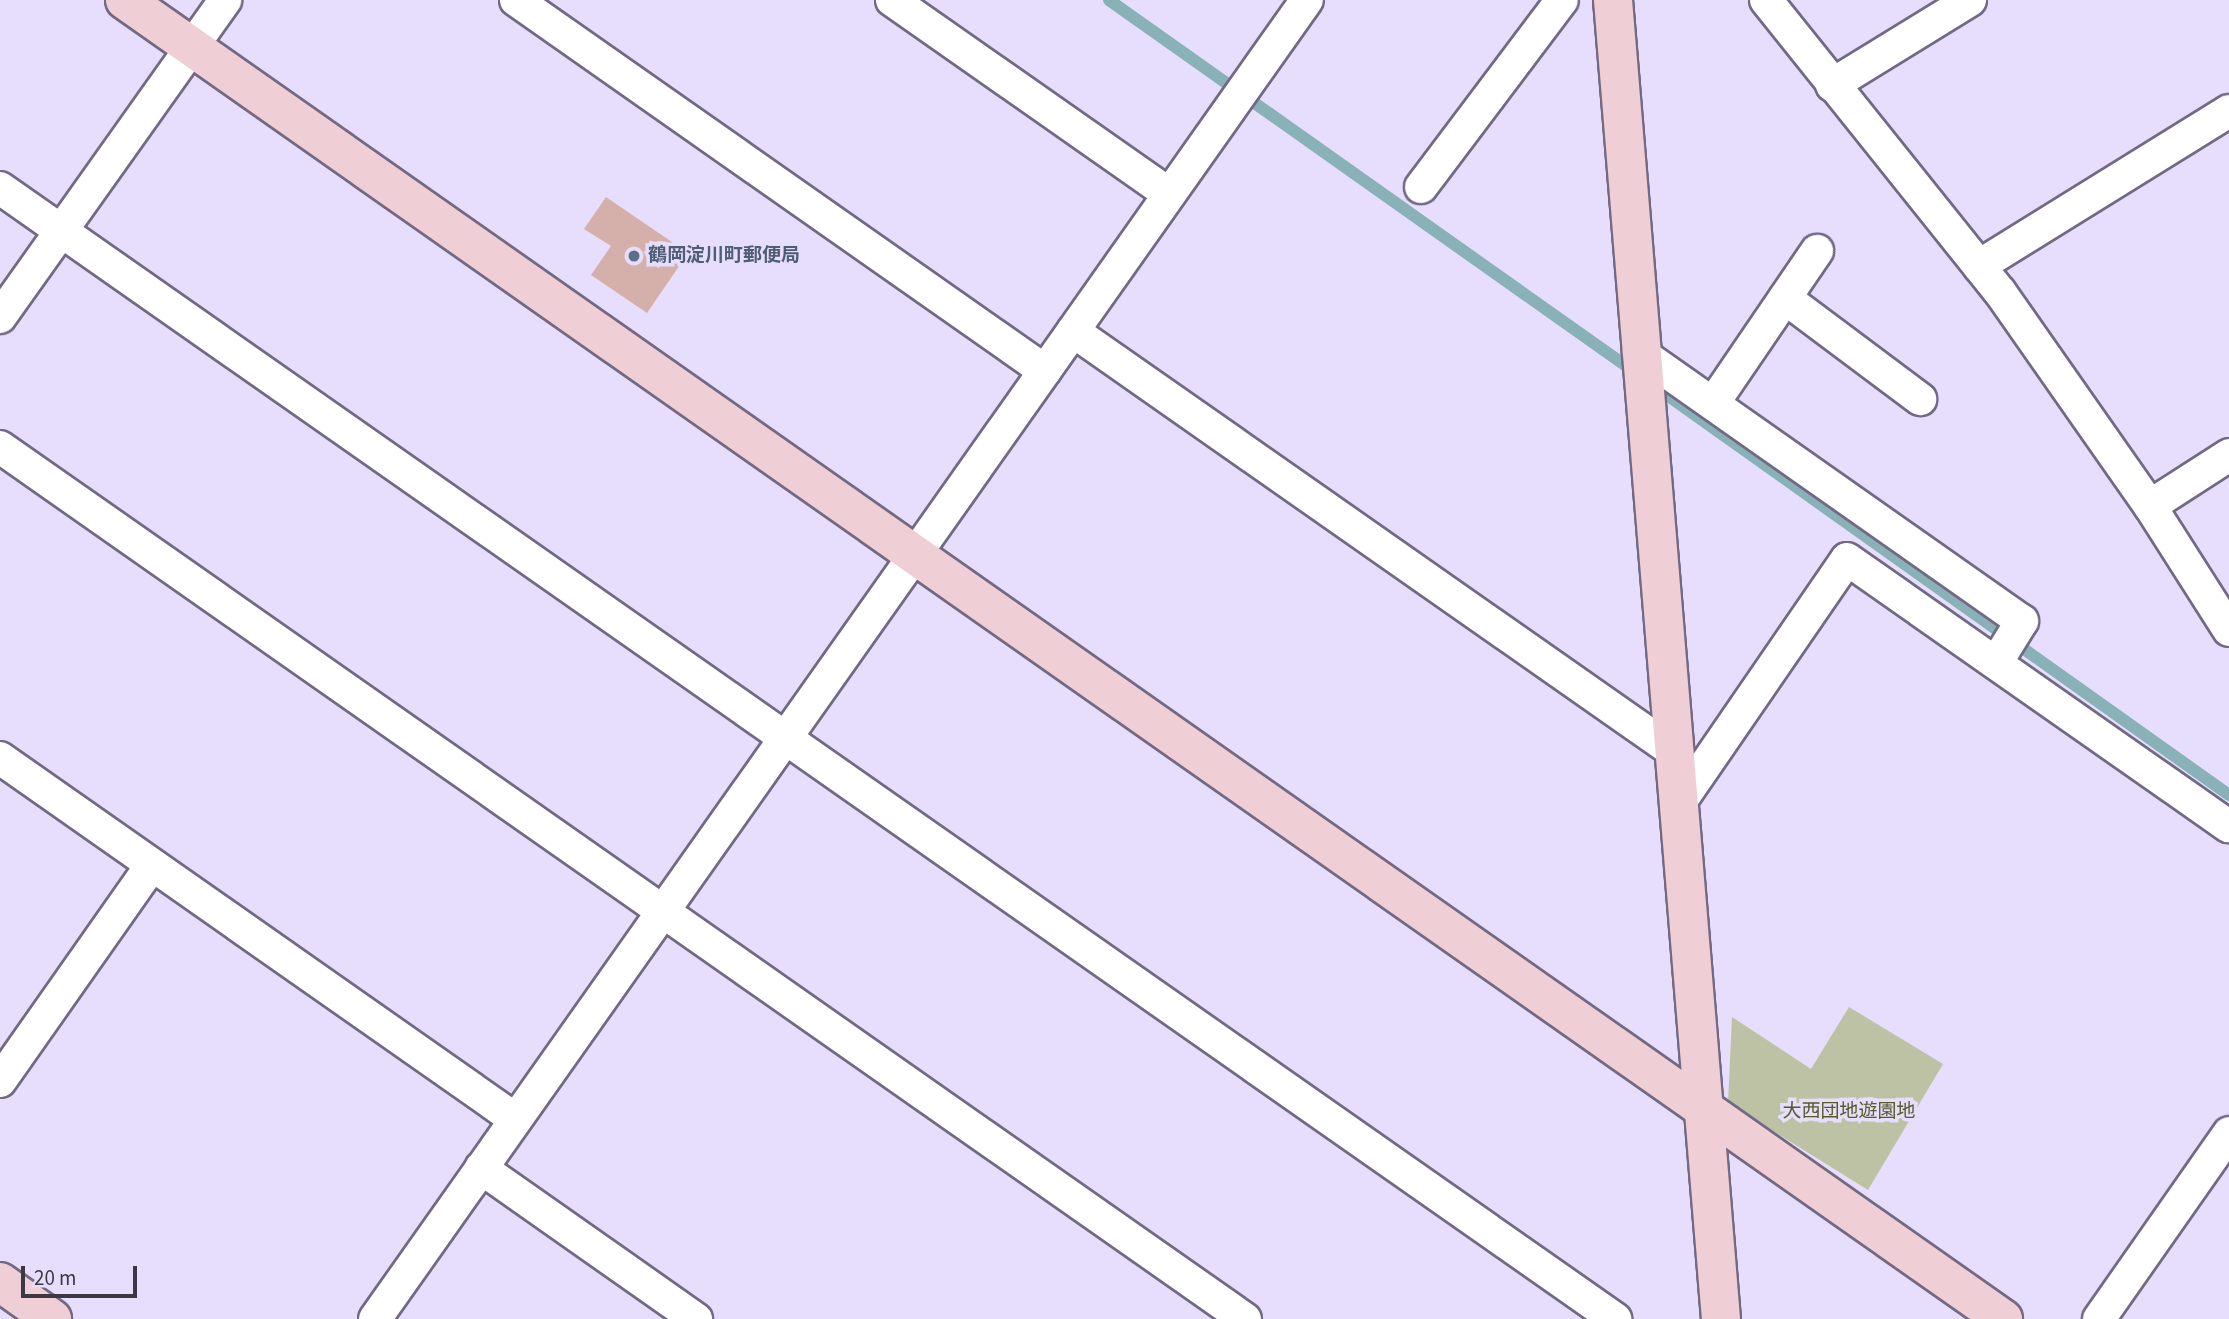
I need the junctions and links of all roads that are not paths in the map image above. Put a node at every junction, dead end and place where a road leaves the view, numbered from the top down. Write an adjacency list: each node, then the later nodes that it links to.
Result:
1 (125, 0): 10 (street)
2 (225, 0): 10 (street)
3 (516, 0): 23 (street)
4 (892, 0): 15 (street)
5 (1307, 0): 15 (street)
6 (1562, 0): 13 (street)
7 (1614, 0): 22 (street)
8 (1766, 0): 11 (street)
9 (1970, 0): 11 (street)
10 (193, 47): 16 (street); 29 (street)
11 (1832, 85): 18 (street)
12 (2229, 111): 18 (street)
13 (1421, 187)
14 (0, 188): 16 (street)
15 (1169, 194): 21 (street)
16 (61, 231): 20 (street); 32 (street)
17 (1817, 251): 19 (street)
18 (1979, 267): 28 (street)
19 (1784, 298): 24 (street); 25 (street)
20 (0, 317)
21 (1073, 331): 23 (street); 33 (street)
22 (1639, 352): 25 (street); 33 (street)
23 (1045, 370): 29 (street)
24 (1920, 398)
25 (1714, 402): 31 (street)
26 (0, 447): 38 (street)
27 (2229, 455): 28 (street)
28 (2150, 506): 30 (street)
29 (915, 553): 32 (street); 40 (street)
30 (2229, 631)
31 (1996, 663): 35 (street); 36 (street)
32 (784, 739): 38 (street); 49 (street)
33 (1673, 751): 35 (street)
34 (0, 758): 37 (street)
35 (1678, 805): 40 (street)
36 (2229, 826)
37 (152, 865): 39 (street); 41 (street)
38 (662, 911): 41 (street); 48 (street)
39 (0, 1081)
40 (1705, 1111): 50 (street); 51 (street)
41 (515, 1119): 43 (street)
42 (2229, 1133): 52 (street)
43 (481, 1168): 46 (street); 47 (street)
44 (0, 1282): 45 (street)
45 (52, 1319)
46 (375, 1319)
47 (696, 1319)
48 (1245, 1319)
49 (1615, 1319)
50 (1721, 1319)
51 (2003, 1319)
52 (2099, 1319)

